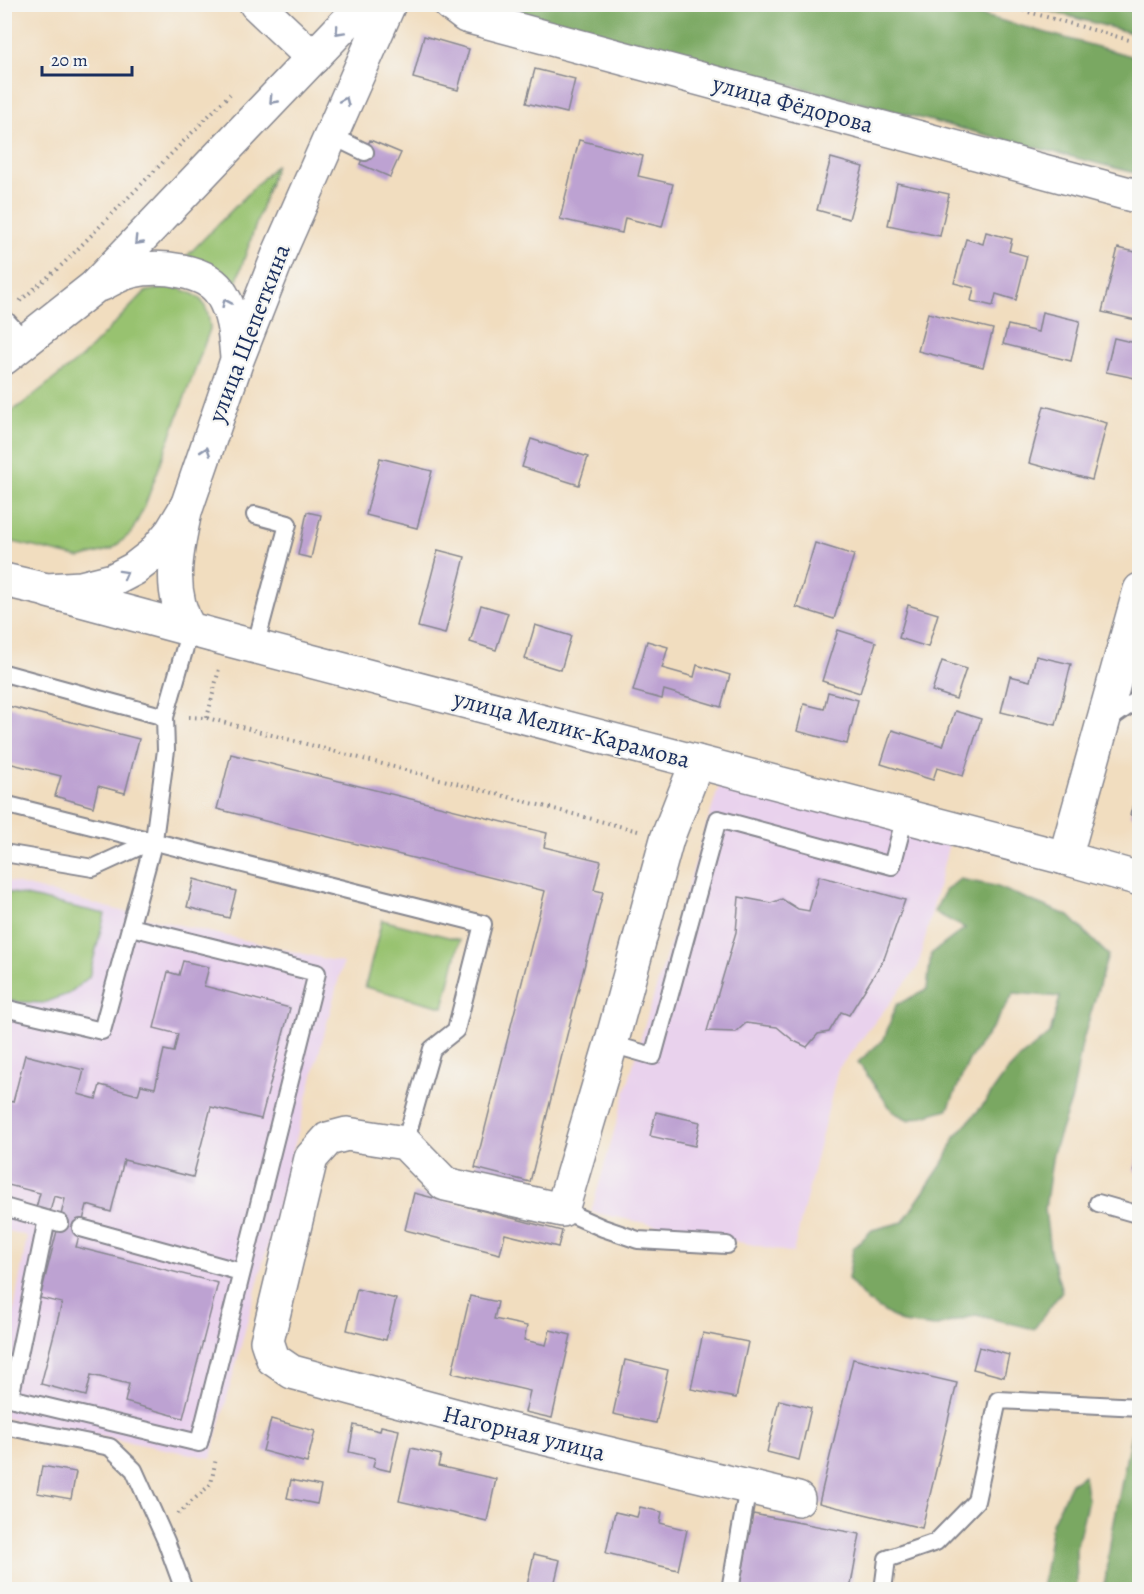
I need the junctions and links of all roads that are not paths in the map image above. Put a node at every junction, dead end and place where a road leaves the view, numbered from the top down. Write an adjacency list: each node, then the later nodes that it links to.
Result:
1 (256, 4): 5 (street)
2 (364, 4): 5 (street, one-way to 5)
3 (389, 4): 6 (street, улица Щепеткина, one-way to 3)
4 (450, 4): 8 (street, улица Фёдорова)
5 (313, 58): 9 (street, one-way to 9)
6 (330, 135): 7 (lane); 12 (street, улица Щепеткина)
7 (365, 152)
8 (1140, 197)
9 (94, 287): 11 (street); 12 (street, one-way to 9)
10 (9, 312): 11 (lane)
11 (16, 350)
12 (237, 360): 13 (street, улица Щепеткина, one-way to 12)
13 (187, 506): 16 (street, улица Щепеткина, one-way to 13); 18 (street)
14 (255, 515): 19 (lane)
15 (4, 580): 16 (street, улица Мелик-Карамова)
16 (47, 590): 18 (street, улица Мелик-Карамова)
17 (1140, 590): 23 (street)
18 (190, 630): 19 (street, улица Мелик-Карамова); 22 (lane)
19 (255, 647): 24 (street, улица Мелик-Карамова)
20 (4, 673): 22 (lane)
21 (1140, 698): 23 (lane)
22 (165, 717): 27 (lane)
23 (1104, 723): 29 (street)
24 (697, 762): 26 (street, улица Мелик-Карамова); 33 (street)
25 (4, 804): 27 (lane)
26 (905, 816): 29 (street, улица Мелик-Карамова); 33 (lane)
27 (154, 840): 28 (lane); 31 (lane); 34 (lane)
28 (4, 853)
29 (1065, 858): 30 (street, улица Мелик-Карамова)
30 (1140, 879)
31 (131, 927): 32 (lane); 41 (lane)
32 (4, 1008)
33 (611, 1044): 37 (street)
34 (405, 1143): 37 (street); 44 (street, Нагорная улица)
35 (1098, 1203): 38 (lane)
36 (4, 1207): 41 (lane)
37 (561, 1210): 40 (lane)
38 (1140, 1215)
39 (81, 1228): 41 (lane)
40 (727, 1245)
41 (241, 1272)
42 (1140, 1407): 48 (lane)
43 (4, 1426): 46 (lane)
44 (748, 1487): 45 (street, Нагорная улица); 47 (lane)
45 (798, 1499)
46 (184, 1590)
47 (730, 1590)
48 (883, 1590)

